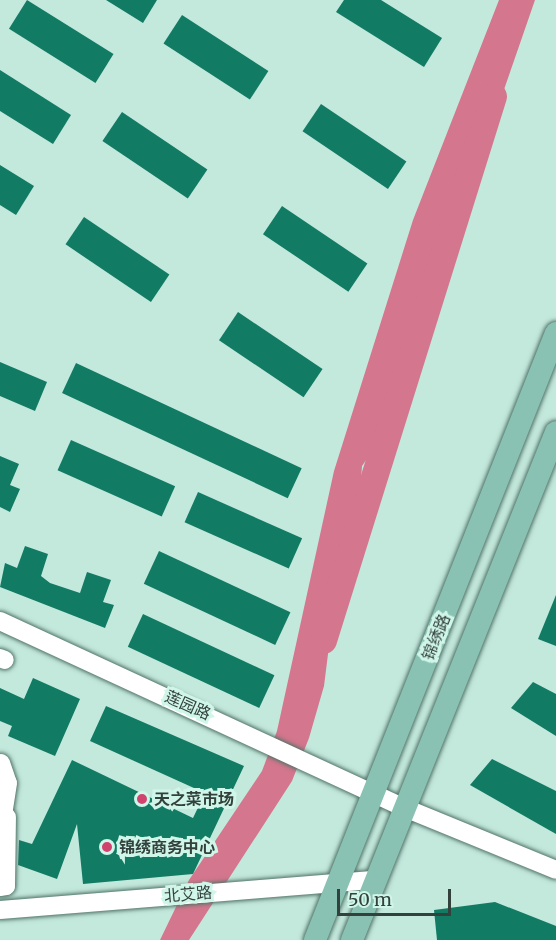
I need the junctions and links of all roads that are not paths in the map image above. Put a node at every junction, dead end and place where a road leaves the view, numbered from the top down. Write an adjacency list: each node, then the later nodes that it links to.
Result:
1 (556, 333): 5 (main road, 锦绣路)
2 (556, 432): 6 (main road)
3 (0, 621): 5 (street, 莲园路)
4 (0, 762): 7 (street)
5 (374, 794): 6 (street); 10 (main road, 锦绣路)
6 (405, 808): 8 (street); 9 (main road)
7 (3, 824): 11 (street)
8 (556, 870)
9 (376, 880): 10 (street, 北艾路); 14 (main road)
10 (339, 882): 12 (street, 北艾路); 13 (main road, 锦绣路)
11 (0, 887)
12 (0, 910)
13 (315, 940)
14 (352, 940)

